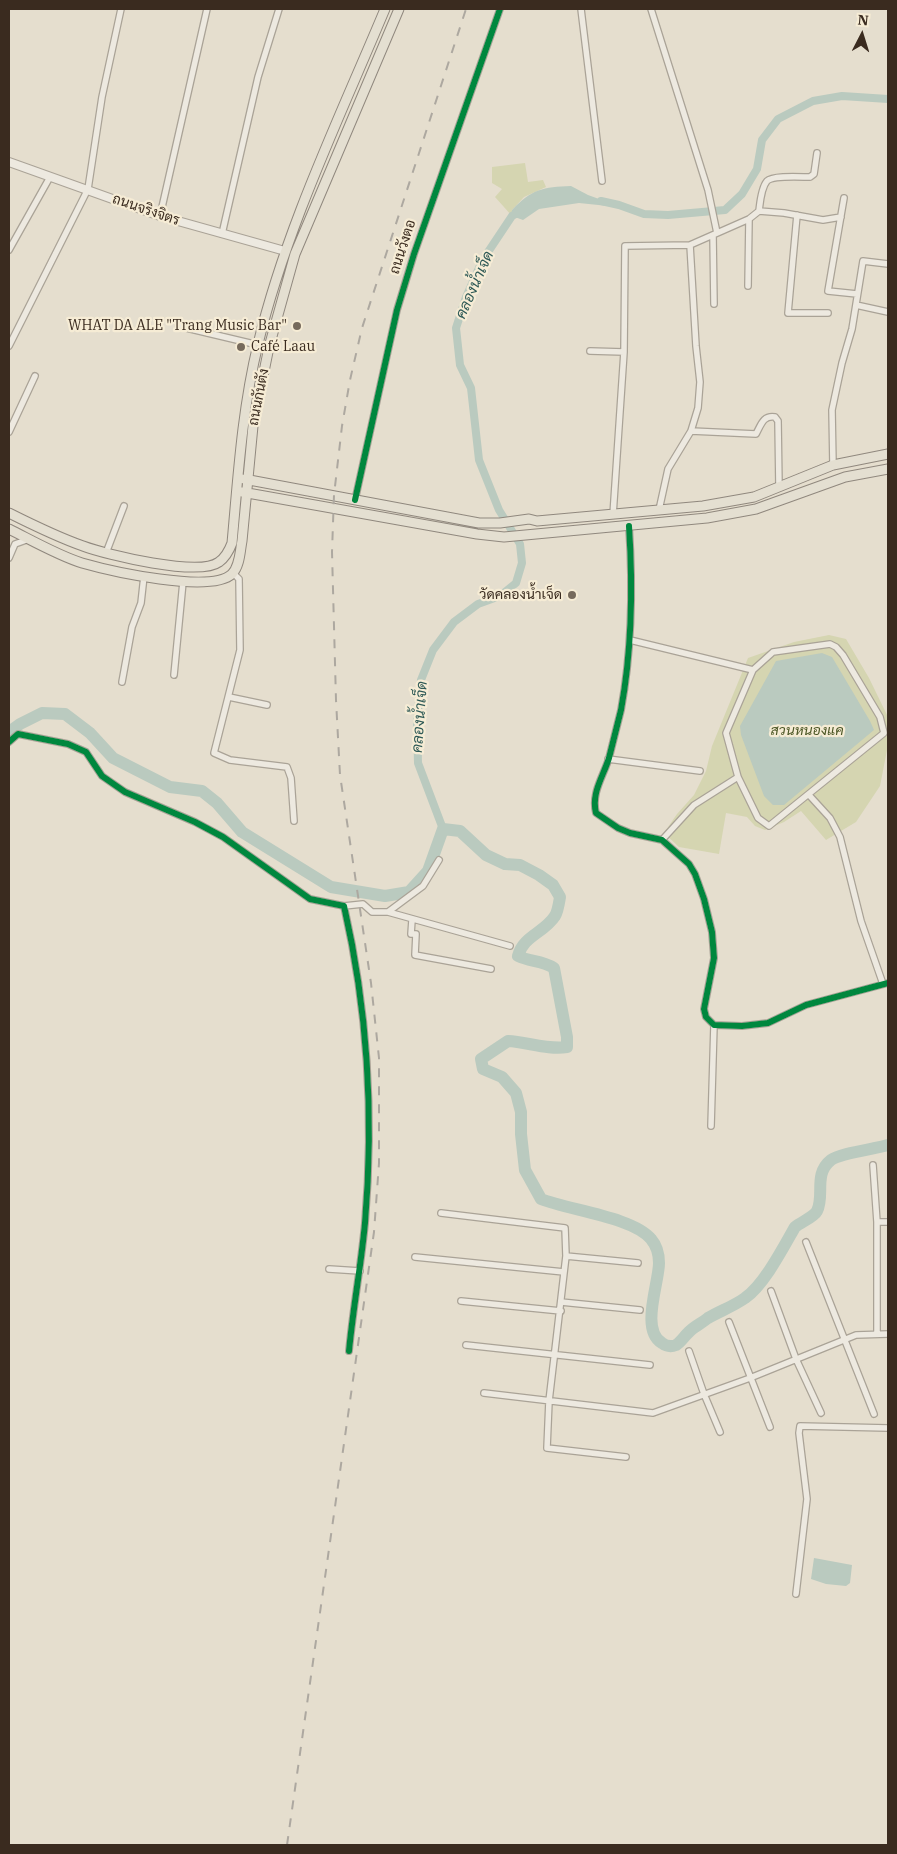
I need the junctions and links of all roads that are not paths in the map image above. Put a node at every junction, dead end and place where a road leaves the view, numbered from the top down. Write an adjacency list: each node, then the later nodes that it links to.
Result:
1 (121, 9): 16 (street)
2 (207, 9): 20 (street)
3 (279, 9): 23 (street)
4 (399, 9): 9 (main road, ถนนกันตัง)
5 (500, 9): 54 (street, ถนนวังตอ)
6 (581, 9): 15 (street)
7 (651, 9): 24 (street)
8 (383, 12): 9 (main road); 10 (main road, ถนนกันตัง)
9 (394, 21): 11 (main road, ถนนกันตัง)
10 (334, 130): 11 (main road); 27 (main road, ถนนกันตัง)
11 (346, 134): 28 (main road, ถนนกันตัง)
12 (817, 153): 18 (street)
13 (9, 162): 14 (street, ถนนจริงจิตร)
14 (50, 177): 16 (street, ถนนจริงจิตร); 26 (street)
15 (602, 182)
16 (88, 189): 20 (street, ถนนจริงจิตร); 38 (street)
17 (844, 198): 21 (street)
18 (759, 211): 19 (street); 22 (street)
19 (797, 215): 21 (street); 35 (street)
20 (160, 216): 23 (street, ถนนจริงจิตร)
21 (841, 217): 31 (street)
22 (749, 219): 24 (street); 30 (street)
23 (222, 234): 27 (street, ถนนจริงจิตร)
24 (715, 234): 25 (street); 32 (street)
25 (690, 245): 40 (street); 44 (street)
26 (9, 250)
27 (285, 251): 28 (main road); 37 (main road, ถนนกันตัง)
28 (294, 254): 42 (main road, ถนนกันตัง)
29 (888, 264): 31 (street)
30 (748, 286)
31 (857, 294): 33 (street)
32 (714, 304)
33 (856, 305): 34 (street); 47 (street)
34 (888, 312)
35 (828, 313)
36 (178, 326): 37 (street)
37 (258, 345): 41 (main road, ถนนกันตัง)
38 (9, 346)
39 (590, 351): 40 (street)
40 (624, 352): 58 (street)
41 (255, 360): 42 (main road); 49 (main road, ถนนกันตัง)
42 (265, 363): 50 (main road, ถนนกันตัง)
43 (35, 376): 45 (street)
44 (691, 431): 51 (street); 56 (street)
45 (9, 432)
46 (888, 454): 47 (main road)
47 (833, 464): 51 (main road)
48 (888, 469): 60 (main road)
49 (238, 479): 50 (main road); 52 (main road, ถนนกันตัง)
50 (248, 480): 53 (main road, ถนนกันตัง); 54 (main road)
51 (779, 487): 56 (main road)
52 (237, 492): 53 (main road); 65 (main road, ถนนกันตัง)
53 (247, 493): 60 (main road); 66 (main road, ถนนกันตัง)
54 (355, 500): 58 (main road)
55 (124, 506): 63 (street)
56 (659, 510): 58 (main road)
57 (9, 513): 59 (main road, ถนนกันตัง)
58 (613, 515)
59 (34, 526): 62 (main road); 63 (main road, ถนนกันตัง)
60 (629, 526): 69 (street)
61 (9, 529): 62 (main road)
62 (29, 539): 64 (street); 67 (main road)
63 (106, 553): 65 (main road, ถนนกันตัง)
64 (9, 558)
65 (147, 562): 67 (main road)
66 (233, 573): 68 (main road); 73 (street)
67 (144, 576): 68 (main road); 72 (street)
68 (182, 582): 71 (street)
69 (630, 640): 70 (street); 76 (street)
70 (753, 670): 78 (street); 79 (street)
71 (174, 675)
72 (122, 682)
73 (229, 697): 74 (street); 80 (street)
74 (266, 705)
75 (9, 742): 83 (street)
76 (608, 759): 77 (street); 81 (street)
77 (700, 771)
78 (738, 777): 79 (street); 81 (street)
79 (809, 795): 88 (street)
80 (294, 821)
81 (662, 840): 89 (street)
82 (438, 860): 84 (street)
83 (344, 906): 84 (street); 100 (street)
84 (388, 912): 85 (street)
85 (412, 920): 86 (street); 87 (street)
86 (510, 946)
87 (491, 968)
88 (885, 984): 89 (street)
89 (714, 1025): 90 (street)
90 (711, 1126)
91 (873, 1165): 93 (street)
92 (441, 1213): 96 (street)
93 (877, 1222): 94 (street); 108 (street)
94 (888, 1222)
95 (806, 1242): 110 (street)
96 (566, 1256): 98 (street); 101 (street)
97 (415, 1257): 101 (street)
98 (638, 1263)
99 (329, 1269): 100 (street)
100 (360, 1271): 112 (street)
101 (564, 1272): 104 (street)
102 (771, 1291): 115 (street)
103 (461, 1301): 106 (street)
104 (561, 1302): 105 (street); 106 (street)
105 (640, 1310)
106 (561, 1311): 114 (street)
107 (729, 1322): 117 (street)
108 (877, 1333): 109 (street); 110 (street)
109 (888, 1334)
110 (844, 1340): 115 (street); 122 (street)
111 (466, 1345): 114 (street)
112 (349, 1351)
113 (689, 1351): 119 (street)
114 (555, 1354): 116 (street); 120 (street)
115 (796, 1359): 117 (street); 121 (street)
116 (650, 1365)
117 (750, 1378): 119 (street); 123 (street)
118 (484, 1393): 120 (street)
119 (704, 1394): 120 (street); 125 (street)
120 (549, 1401): 126 (street)
121 (821, 1413)
122 (874, 1414)
123 (770, 1427)
124 (888, 1428): 127 (street)
125 (720, 1432)
126 (626, 1457)
127 (796, 1594)

